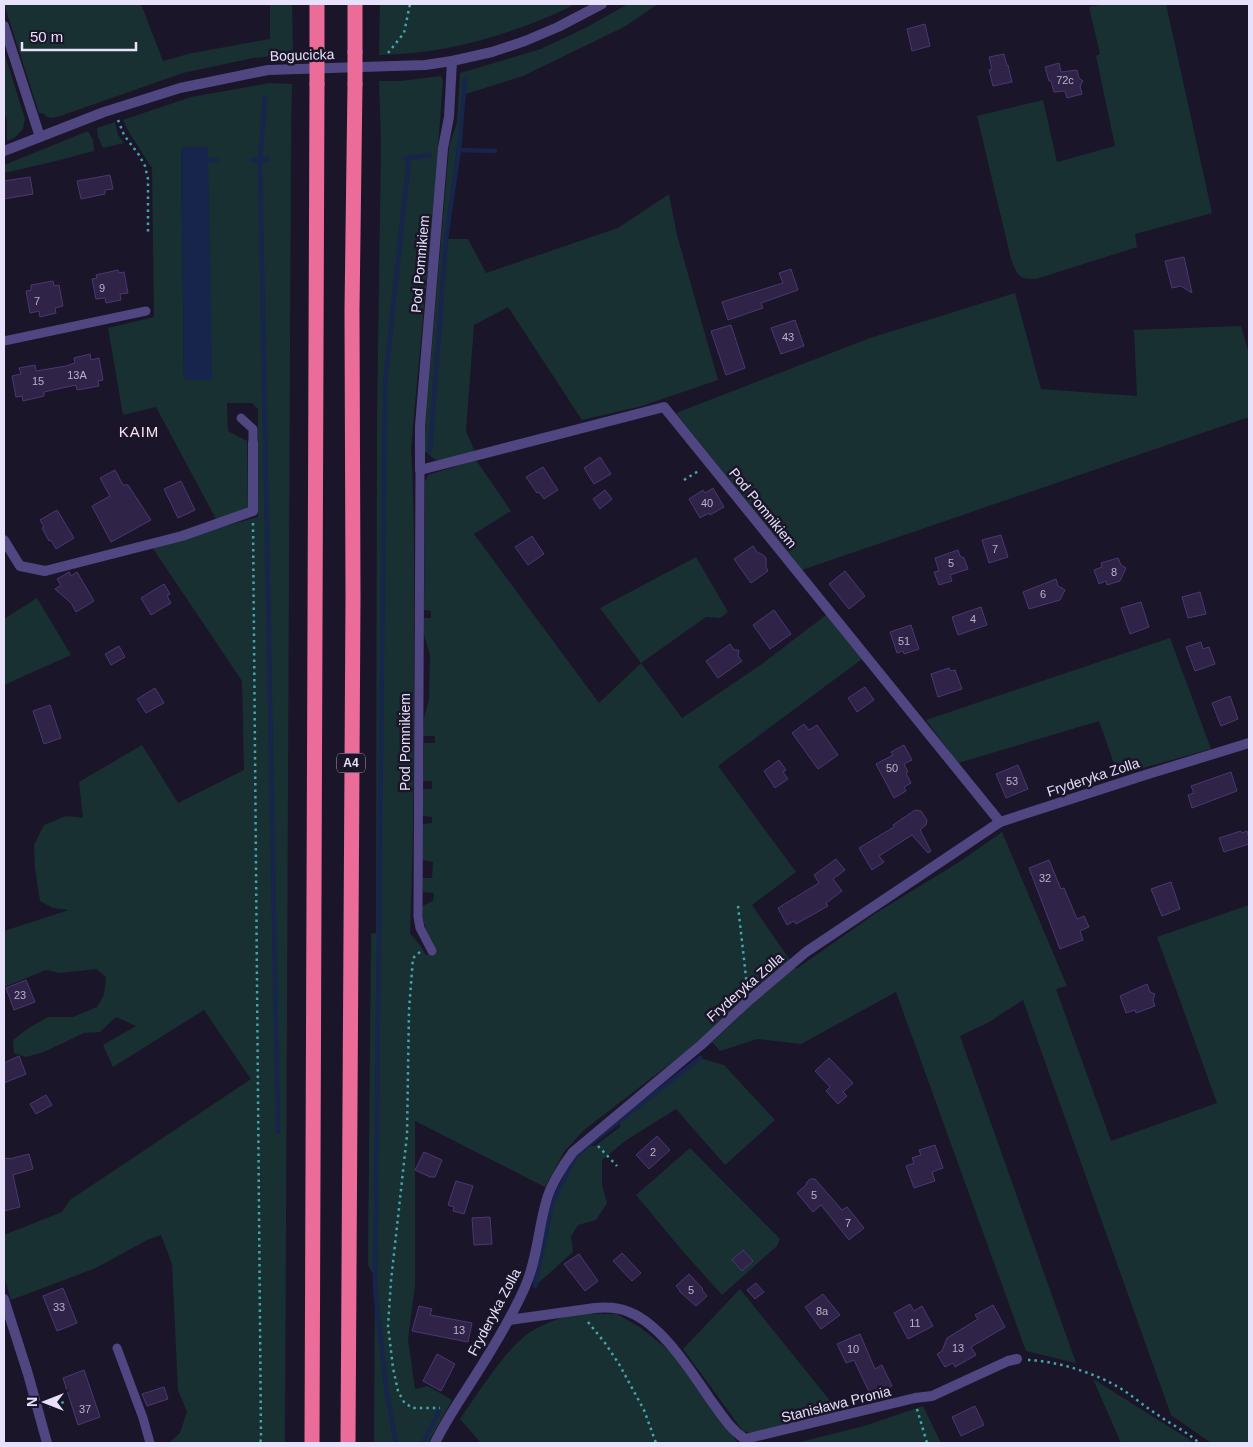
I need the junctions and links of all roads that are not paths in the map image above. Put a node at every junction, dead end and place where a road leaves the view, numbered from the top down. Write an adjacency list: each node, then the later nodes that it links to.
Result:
1 (317, 4): 23 (highway, bridge)
2 (355, 4): 24 (highway, A4, bridge)
3 (602, 4): 5 (street, Bogucicka)
4 (4, 26): 6 (street)
5 (452, 61): 6 (street, Bogucicka); 12 (street, Pod Pomnikiem)
6 (40, 136): 7 (street, Bogucicka)
7 (4, 151)
8 (146, 311): 9 (lane)
9 (4, 341)
10 (241, 418): 11 (lane)
11 (253, 443): 13 (street)
12 (420, 470): 15 (street, Pod Pomnikiem); 16 (lane, Pod Pomnikiem)
13 (4, 540)
14 (1249, 743): 15 (street, Fryderyka Zolla)
15 (1000, 822): 18 (street, Fryderyka Zolla)
16 (430, 948)
17 (4, 1299): 21 (street)
18 (509, 1320): 20 (street, Stanisława Pronia); 25 (street, Fryderyka Zolla)
19 (117, 1348): 22 (lane)
20 (1017, 1359)
21 (47, 1443)
22 (150, 1443)
23 (312, 1443)
24 (348, 1443)
25 (435, 1443)

